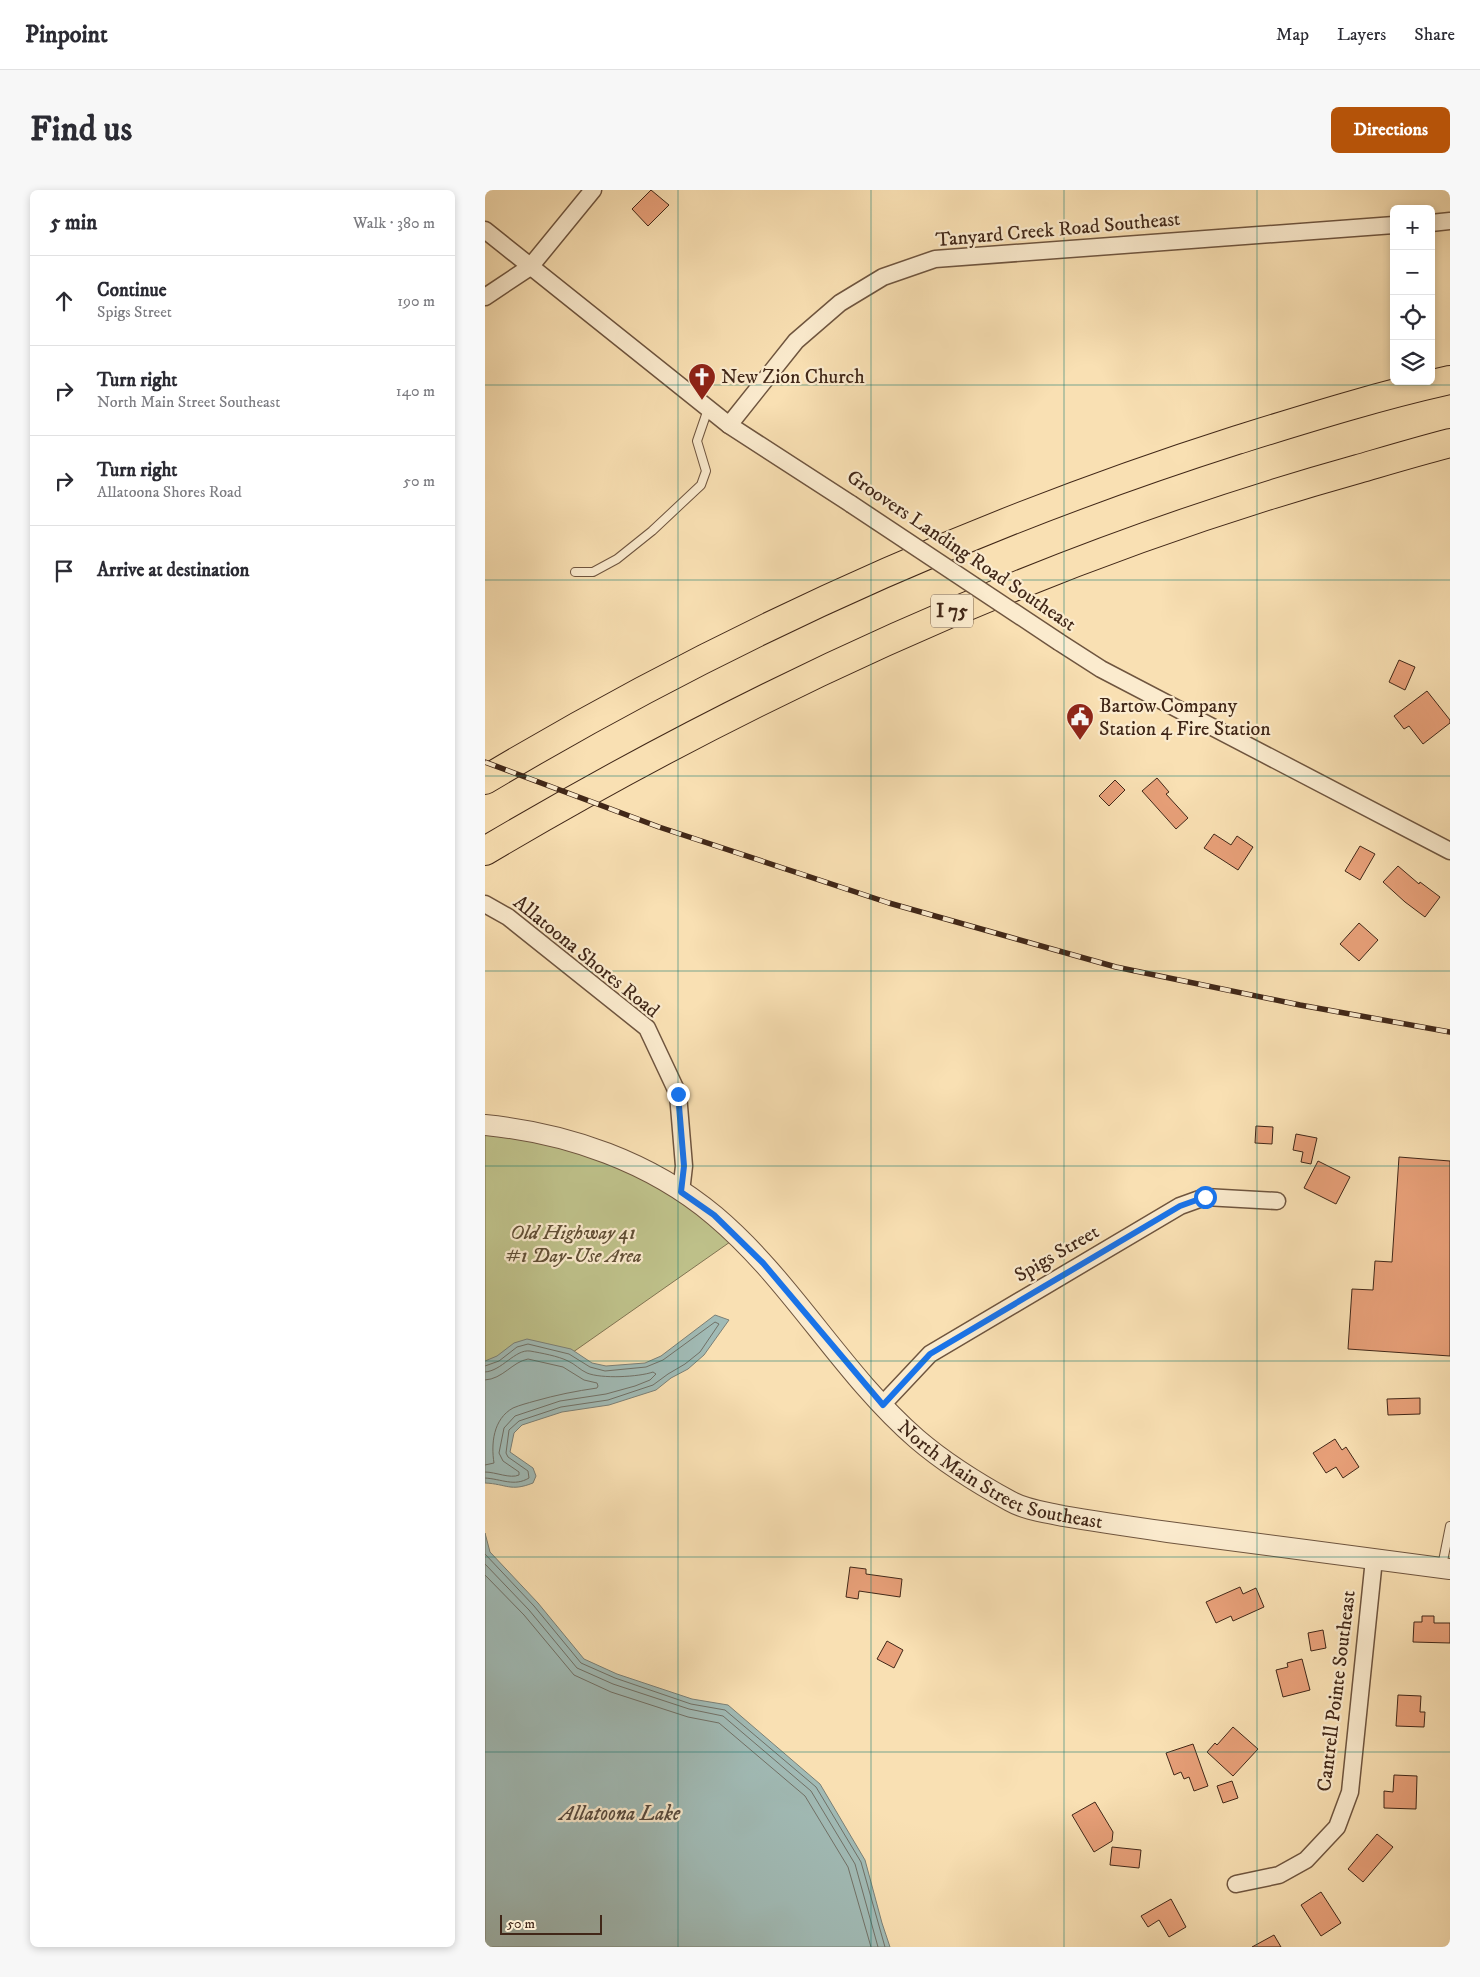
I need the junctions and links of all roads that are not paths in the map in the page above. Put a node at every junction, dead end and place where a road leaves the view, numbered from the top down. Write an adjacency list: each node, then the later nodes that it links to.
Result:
1 (593, 190): 6 (street)
2 (1450, 221): 3 (street)
3 (1435, 222)
4 (1390, 225): 10 (street, Tanyard Creek Road Southeast)
5 (485, 230): 6 (street, Groovers Landing Road Southeast)
6 (530, 267): 7 (street); 9 (street, Groovers Landing Road Southeast)
7 (485, 297)
8 (1450, 380): 13 (highway)
9 (708, 408): 10 (street, Groovers Landing Road Southeast); 12 (lane)
10 (729, 425): 14 (street, Groovers Landing Road Southeast, bridge)
11 (1450, 443): 15 (highway, I 75)
12 (575, 572)
13 (485, 780)
14 (1450, 850)
15 (485, 851)
16 (485, 904): 18 (street, Allatoona Shores Road)
17 (485, 1125): 18 (street, North Main Street Southeast)
18 (681, 1192): 20 (street, North Main Street Southeast)
19 (1277, 1201): 20 (street, Spigs Street)
20 (883, 1405): 22 (street, North Main Street Southeast)
21 (1450, 1526): 23 (lane)
22 (1374, 1559): 23 (street, North Main Street Southeast); 24 (street, Cantrell Pointe Southeast)
23 (1446, 1569)
24 (1236, 1884)

